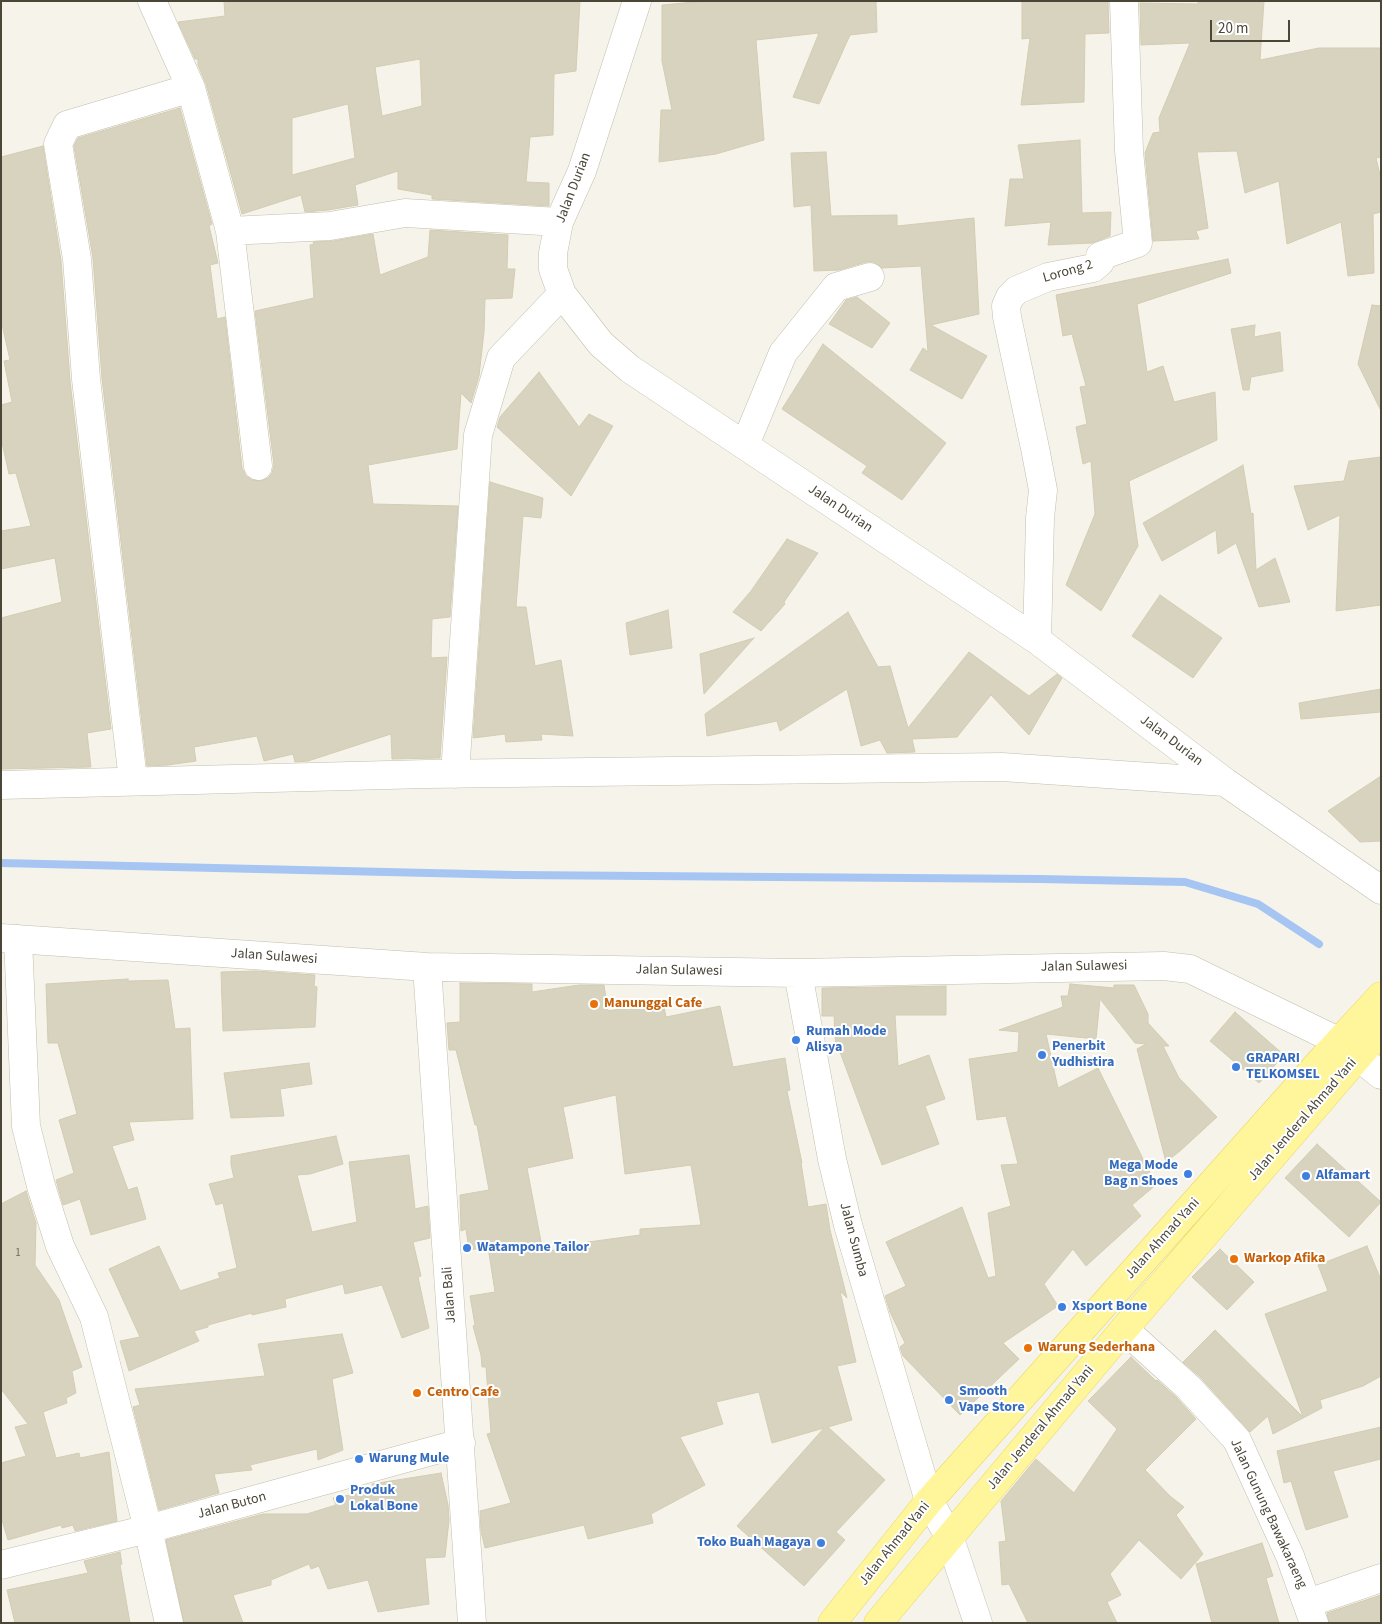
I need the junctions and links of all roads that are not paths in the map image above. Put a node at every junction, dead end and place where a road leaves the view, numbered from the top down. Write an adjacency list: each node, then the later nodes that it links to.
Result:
1 (152, 1): 4 (street)
2 (637, 1): 5 (street, Jalan Durian)
3 (1124, 1): 11 (street, Lorong 2)
4 (191, 88): 6 (street); 13 (street)
5 (560, 222): 6 (street); 8 (street, Jalan Durian)
6 (230, 231): 10 (street)
7 (870, 277): 9 (street)
8 (562, 294): 9 (street, Jalan Durian); 12 (street)
9 (744, 445): 11 (street, Jalan Durian)
10 (258, 466)
11 (1037, 640): 14 (street, Jalan Durian)
12 (455, 774): 13 (street); 14 (street)
13 (133, 780): 15 (street)
14 (1225, 782): 16 (street, Jalan Durian)
15 (1, 785)
16 (1381, 890)
17 (10, 938): 18 (street, Jalan Sulawesi); 26 (street)
18 (427, 967): 19 (street, Jalan Sulawesi); 24 (street, Jalan Bali)
19 (798, 973): 21 (street, Jalan Sulawesi); 25 (street, Jalan Sumba)
20 (1381, 996): 21 (main road, Jalan Ahmad Yani)
21 (1362, 1037): 22 (street, Jalan Sulawesi); 23 (main road, Jalan Jenderal Ahmad Yani); 25 (main road, Jalan Ahmad Yani)
22 (1381, 1075)
23 (1124, 1329): 27 (main road, Jalan Jenderal Ahmad Yani); 30 (street, Jalan Gunung Bawakaraeng)
24 (461, 1444): 26 (street, Jalan Buton); 32 (street, Jalan Bali)
25 (930, 1501): 27 (street, Jalan Sumba); 33 (main road, Jalan Ahmad Yani)
26 (148, 1529): 28 (street, Jalan Buton); 31 (street)
27 (949, 1536): 34 (main road, Jalan Jenderal Ahmad Yani); 35 (street, Jalan Sumba)
28 (1, 1564)
29 (1381, 1578): 30 (street)
30 (1311, 1613)
31 (169, 1623)
32 (472, 1623)
33 (832, 1623)
34 (878, 1623)
35 (978, 1623)

